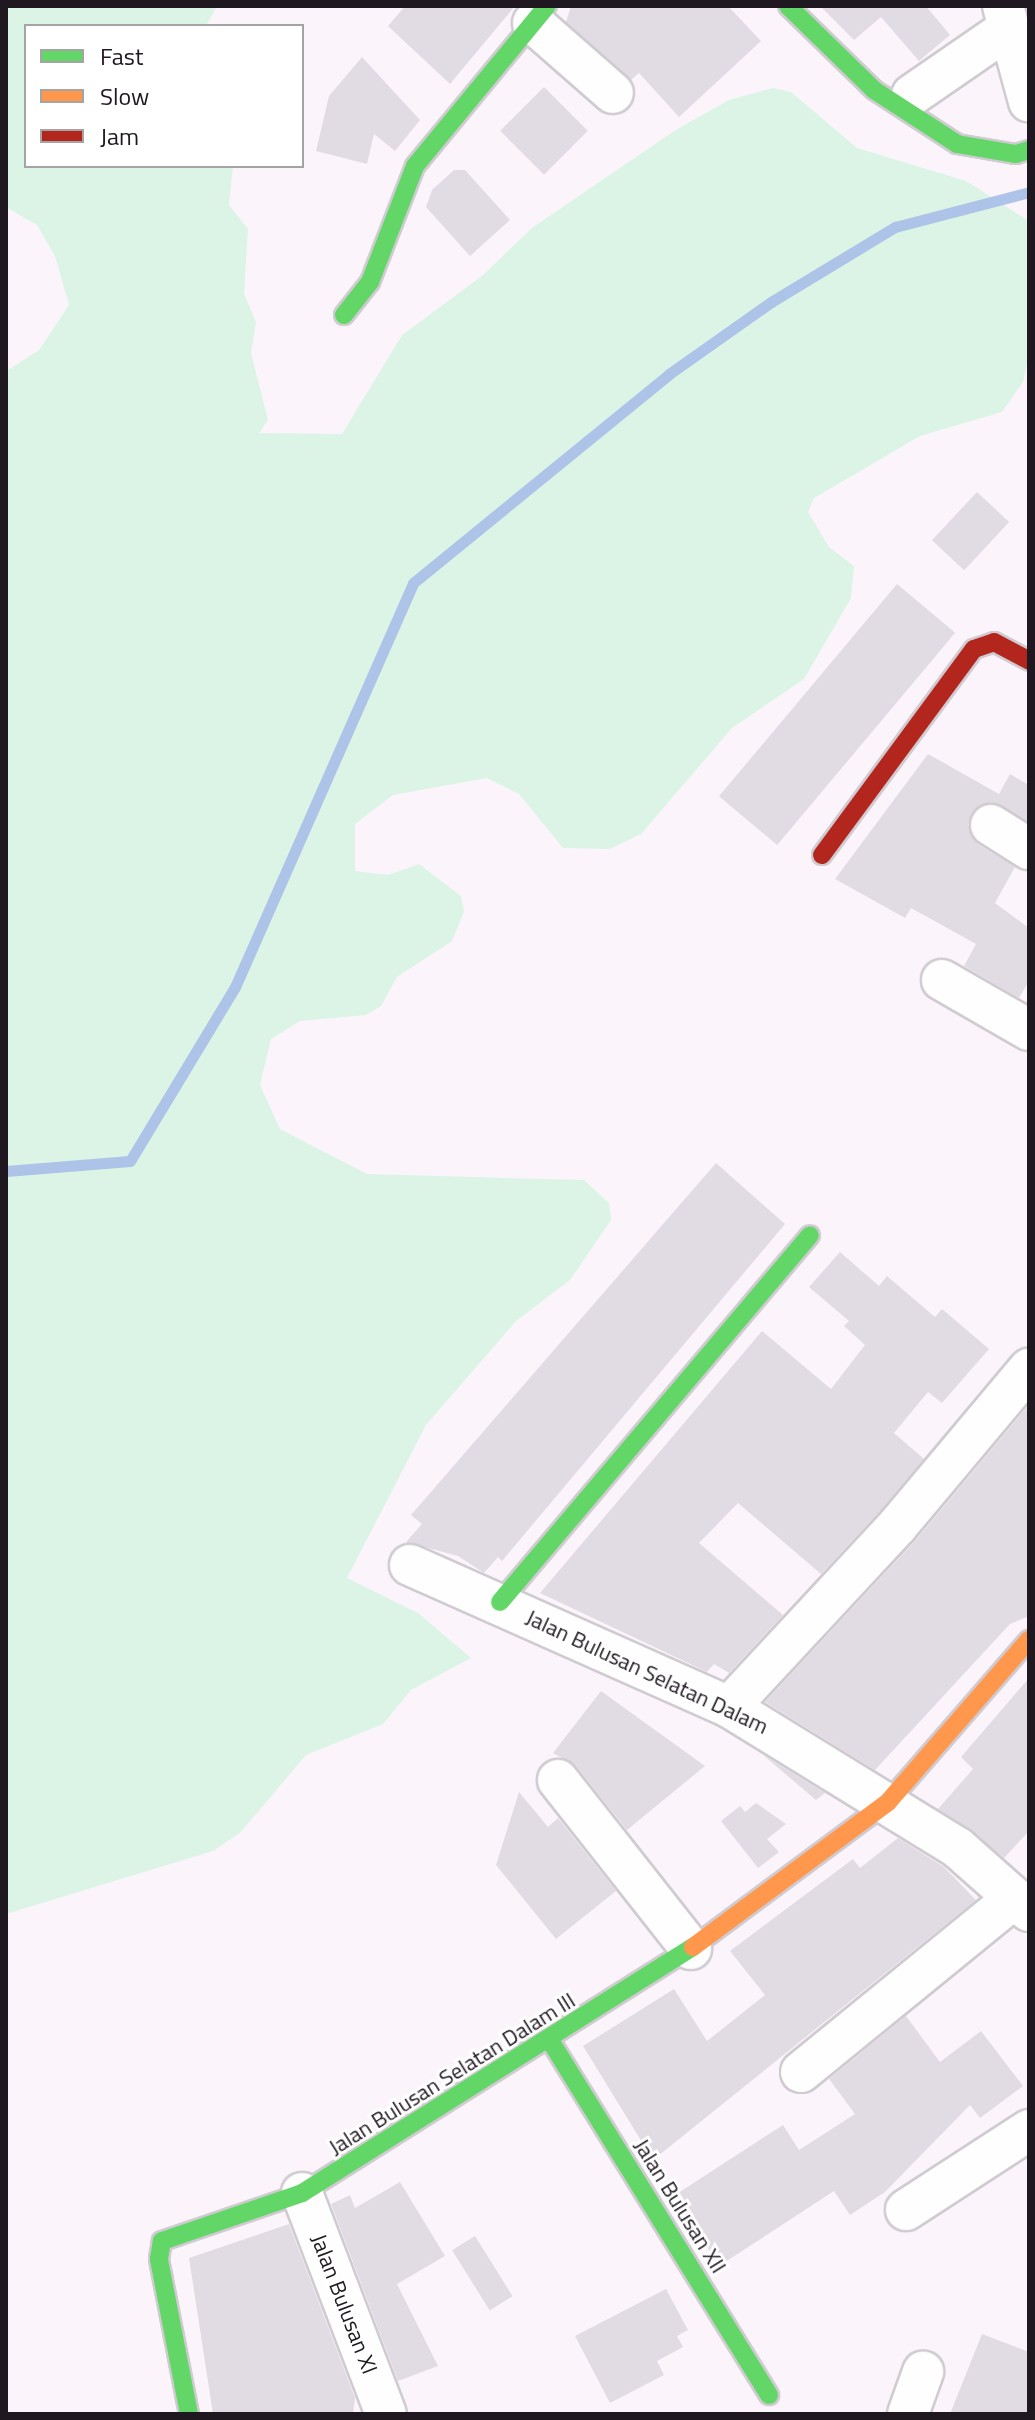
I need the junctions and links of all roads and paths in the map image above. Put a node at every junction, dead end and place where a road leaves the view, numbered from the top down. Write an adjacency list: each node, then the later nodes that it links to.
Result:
1 (788, 6): 7 (street)
2 (540, 14): 4 (street); 8 (street)
3 (1006, 17): 5 (street); 6 (street)
4 (613, 93)
5 (912, 95)
6 (1029, 102)
7 (1029, 150)
8 (344, 315)
9 (1029, 661): 12 (street)
10 (991, 825): 11 (street)
11 (1029, 849)
12 (822, 855)
13 (942, 980): 14 (street)
14 (1029, 1030)
15 (810, 1235): 18 (street)
16 (1029, 1369): 20 (street)
17 (410, 1565): 18 (street, Jalan Bulusan Selatan Dalam)
18 (500, 1602): 20 (street, Jalan Bulusan Selatan Dalam)
19 (1029, 1640): 22 (street, Jalan Bulusan Selatan Dalam III)
20 (729, 1707): 22 (street, Jalan Bulusan Selatan Dalam)
21 (558, 1780): 24 (street)
22 (888, 1802): 23 (street, Jalan Bulusan Selatan Dalam); 24 (street, Jalan Bulusan Selatan Dalam III)
23 (1022, 1904): 26 (street)
24 (691, 1949): 25 (street, Jalan Bulusan Selatan Dalam III)
25 (551, 2042): 28 (street, Jalan Bulusan Selatan Dalam III); 31 (street, Jalan Bulusan XII)
26 (801, 2072)
27 (1029, 2130): 29 (street)
28 (302, 2193): 32 (street, Jalan Bulusan Selatan Dalam III); 33 (street, Jalan Bulusan XI)
29 (906, 2210)
30 (923, 2372): 34 (street)
31 (769, 2395)
32 (189, 2414)
33 (386, 2414)
34 (908, 2414)

